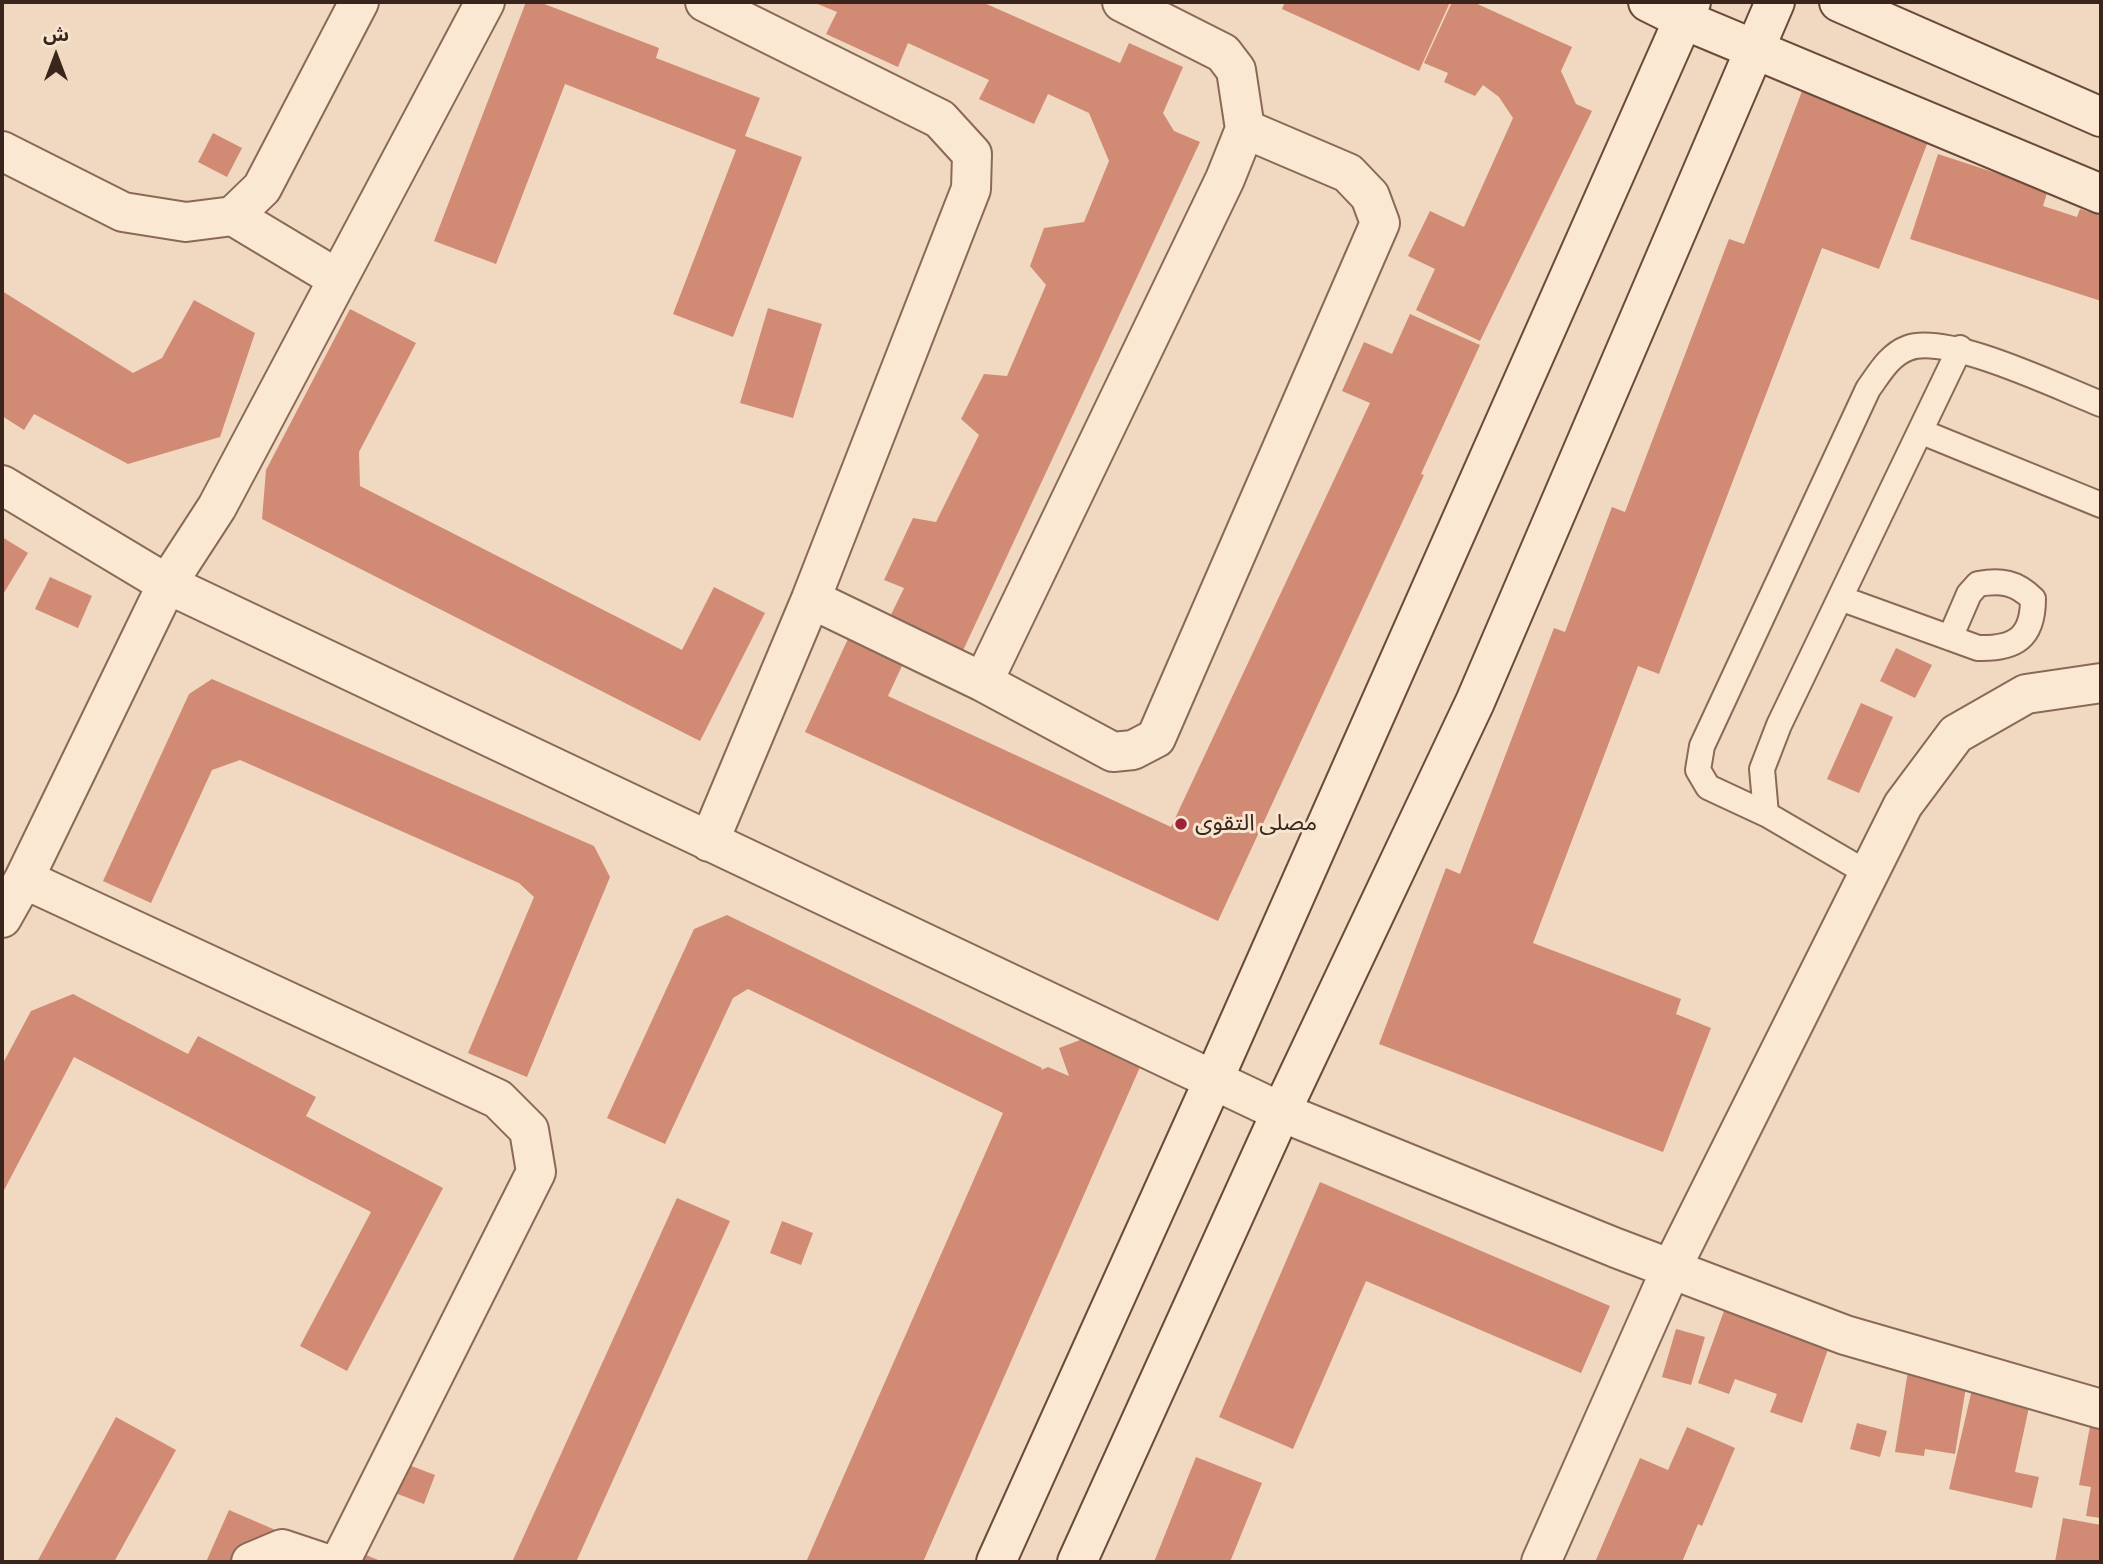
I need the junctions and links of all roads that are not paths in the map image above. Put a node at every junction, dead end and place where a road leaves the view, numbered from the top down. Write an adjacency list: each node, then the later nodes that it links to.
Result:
1 (359, 2): 14 (street)
2 (485, 2): 15 (street)
3 (705, 2): 22 (street)
4 (1122, 2): 11 (street)
5 (1648, 2): 8 (street)
6 (1775, 2): 9 (street)
7 (1839, 2): 10 (street)
8 (1687, 11): 9 (street); 32 (street)
9 (1757, 48): 13 (street); 33 (street)
10 (2101, 117)
11 (1245, 129): 25 (street); 25 (street)
12 (2, 151): 14 (street)
13 (2101, 194)
14 (233, 216): 15 (street)
15 (338, 279): 21 (street)
16 (1960, 348): 17 (lane); 18 (lane); 27 (lane)
17 (2101, 404)
18 (1922, 432): 20 (lane); 23 (lane)
19 (2, 485): 21 (street)
20 (2101, 505)
21 (167, 584): 28 (street); 30 (street)
22 (811, 598): 25 (street); 28 (street)
23 (1840, 598): 24 (lane); 27 (lane)
24 (1950, 638)
25 (983, 682)
26 (2101, 683): 29 (street)
27 (1766, 814): 29 (lane)
28 (709, 842): 32 (street)
29 (1869, 874): 34 (street)
30 (23, 879): 31 (street); 38 (street)
31 (2, 918)
32 (1213, 1081): 33 (street); 39 (street)
33 (1280, 1112): 34 (street); 40 (street)
34 (1671, 1269): 35 (street); 41 (street)
35 (2101, 1409)
36 (251, 1562): 37 (street)
37 (321, 1562)
38 (340, 1562)
39 (996, 1562)
40 (1077, 1562)
41 (1541, 1562)

